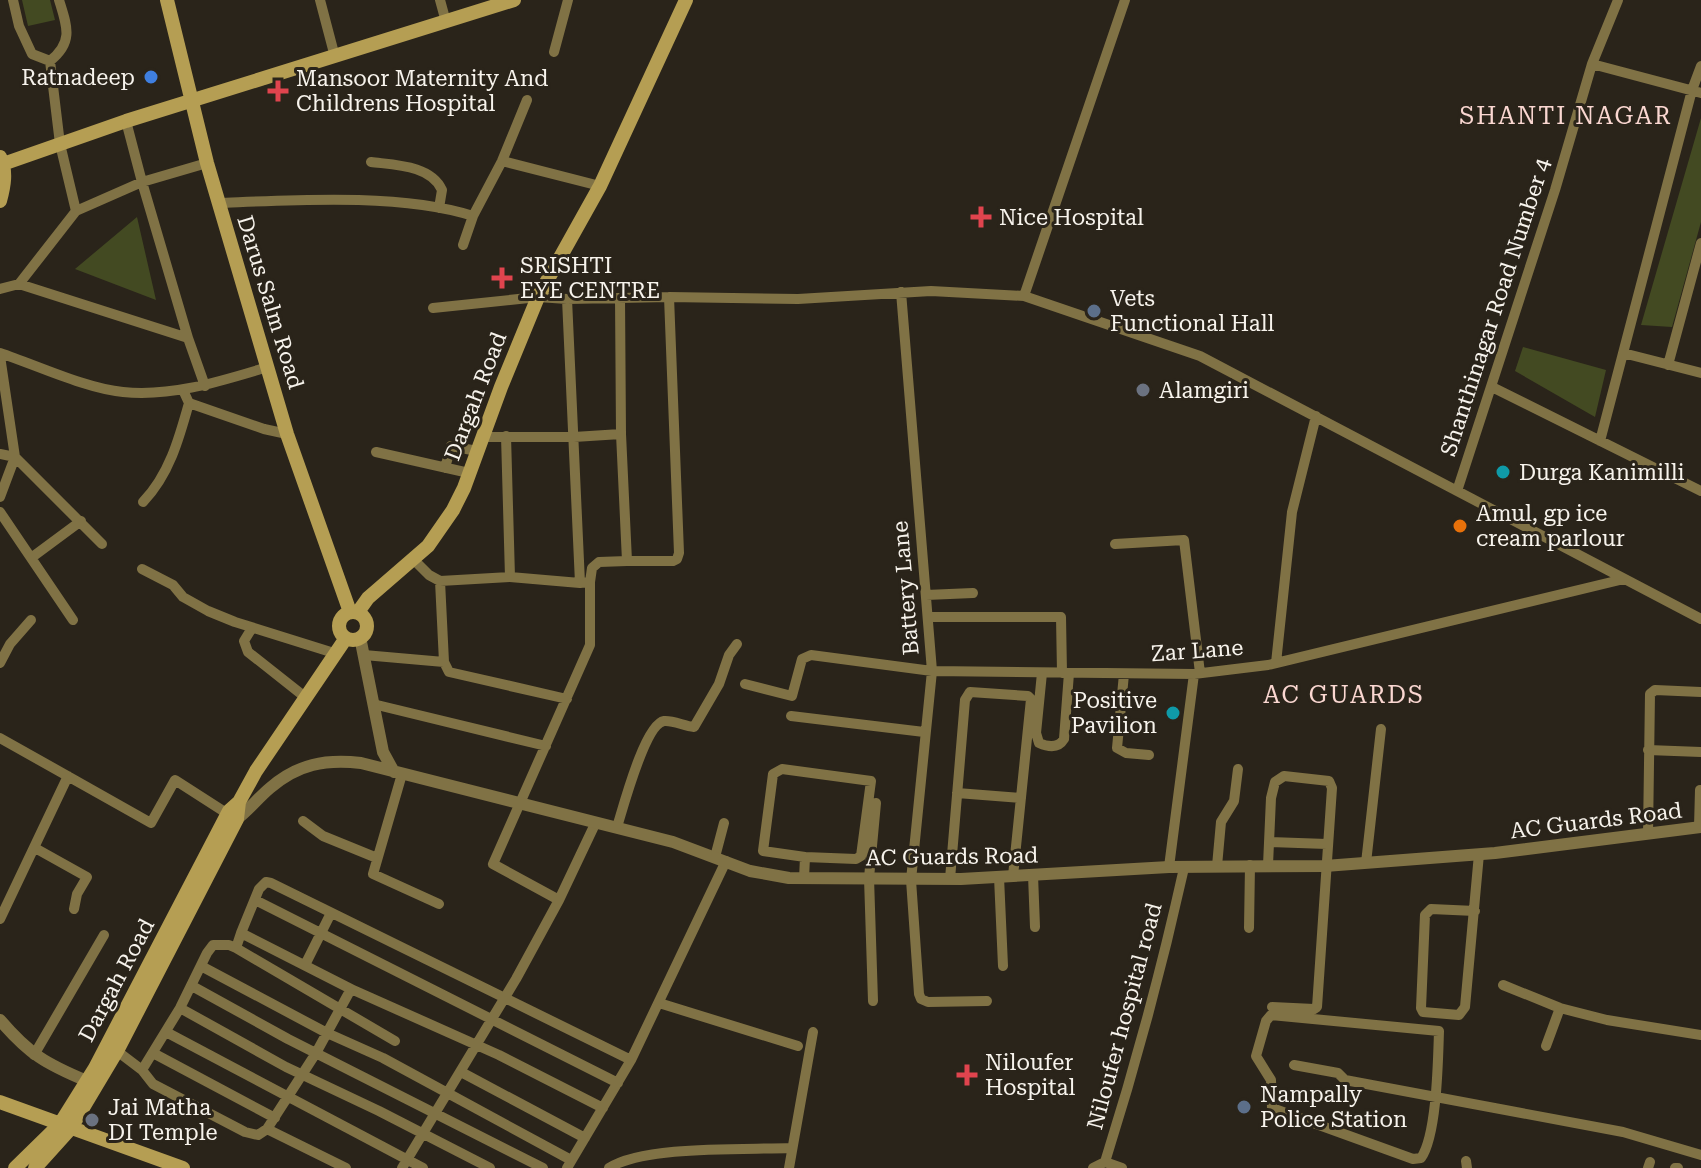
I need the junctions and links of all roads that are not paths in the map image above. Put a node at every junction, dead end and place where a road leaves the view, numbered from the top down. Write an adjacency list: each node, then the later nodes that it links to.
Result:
1 (13, 0): 14 (street)
2 (59, 0): 14 (street)
3 (167, 0): 19 (main road, Darus Salm Road)
4 (320, 0): 13 (street)
5 (440, 0): 11 (street)
6 (514, 0): 11 (main road)
7 (568, 0): 12 (street)
8 (686, 0): 27 (main road, Dargah Road)
9 (1125, 0): 38 (street)
10 (1618, 0): 15 (street, Shanthinagar Road Number 4)
11 (446, 22): 13 (main road)
12 (554, 52)
13 (335, 57): 19 (main road)
14 (50, 61): 21 (street)
15 (1592, 64): 17 (street); 51 (street, Shanthinagar Road Number 4)
16 (1701, 66): 17 (street)
17 (1697, 92): 45 (street)
18 (527, 100): 23 (street)
19 (191, 102): 20 (main road); 25 (main road, Darus Salm Road)
20 (126, 121): 21 (main road); 26 (street)
21 (60, 144): 22 (main road); 31 (street)
22 (2, 160): 28 (main road)
23 (502, 161): 27 (street); 32 (street)
24 (371, 162): 30 (street)
25 (207, 163): 26 (street); 29 (main road, Darus Salm Road)
26 (142, 182): 31 (street); 44 (street)
27 (600, 186): 39 (main road, Dargah Road)
28 (0, 201)
29 (218, 203): 30 (street); 48 (main road, Darus Salm Road)
30 (439, 208): 32 (street)
31 (76, 211): 35 (street)
32 (473, 216): 34 (street)
33 (1701, 243): 47 (street)
34 (463, 245)
35 (19, 284): 36 (street); 44 (street)
36 (0, 289)
37 (901, 292): 38 (street); 40 (street); 84 (street, Battery Lane)
38 (1024, 296): 54 (street)
39 (538, 297): 42 (street); 43 (street); 58 (main road, Dargah Road)
40 (669, 297): 41 (street); 77 (street)
41 (620, 298): 42 (street); 56 (street)
42 (567, 299): 59 (street)
43 (433, 308)
44 (188, 338): 50 (street)
45 (1623, 353): 47 (street); 60 (street)
46 (0, 356): 52 (street); 64 (street)
47 (1668, 365): 49 (street)
48 (268, 367): 50 (street); 55 (main road, Darus Salm Road)
49 (1701, 373)
50 (205, 386): 52 (street)
51 (1492, 387): 60 (street); 67 (street, Shanthinagar Road Number 4)
52 (183, 390): 53 (street)
53 (189, 403): 55 (street); 70 (street)
54 (1316, 416): 67 (street); 97 (street)
55 (287, 434): 85 (main road, Darus Salm Road)
56 (621, 434): 59 (street); 77 (street)
57 (506, 436): 58 (street); 59 (street); 79 (street)
58 (482, 437): 61 (main road, Dargah Road)
59 (574, 437): 82 (street)
60 (1600, 441): 68 (street)
61 (477, 451): 65 (street); 66 (main road, Dargah Road)
62 (376, 452): 65 (street)
63 (0, 454): 64 (street)
64 (15, 457): 69 (street); 72 (street)
65 (445, 468): 66 (street)
66 (469, 473): 76 (main road, Dargah Road)
67 (1457, 491): 80 (street)
68 (1701, 491)
69 (0, 497)
70 (143, 502)
71 (0, 512): 75 (street)
72 (81, 521): 73 (street); 75 (street)
73 (102, 544)
74 (1115, 544): 102 (street)
75 (31, 558): 89 (street)
76 (414, 560): 81 (street); 85 (main road, Dargah Road)
77 (627, 561): 82 (street)
78 (142, 569): 90 (street)
79 (510, 577): 81 (street); 82 (street)
80 (1624, 579): 87 (street); 97 (street, Zar Lane)
81 (440, 581): 95 (street)
82 (585, 583): 106 (street)
83 (973, 593): 84 (street)
84 (926, 595): 86 (street, Battery Lane)
85 (354, 612): 91 (main road); 91 (main road)
86 (928, 617): 98 (street, Battery Lane); 100 (street)
87 (1701, 619)
88 (31, 620): 96 (street)
89 (73, 620)
90 (252, 628): 93 (street); 105 (street)
91 (353, 638): 93 (main road, Dargah Road); 94 (street)
92 (737, 644): 128 (street)
93 (334, 653): 105 (main road, Dargah Road)
94 (364, 655): 95 (street); 107 (street)
95 (444, 662): 106 (street)
96 (0, 663)
97 (1276, 663): 102 (street, Zar Lane)
98 (932, 671): 99 (street, Zar Lane); 103 (street, Zar Lane); 110 (street, Battery Lane)
99 (1042, 673): 100 (street, Zar Lane); 100 (street)
100 (1065, 673): 101 (street, Zar Lane)
101 (1124, 674): 102 (street, Zar Lane); 115 (street)
102 (1197, 674): 143 (street)
103 (745, 684)
104 (1701, 692): 113 (street)
105 (305, 697): 124 (main road, Dargah Road)
106 (567, 699): 112 (street)
107 (373, 704): 112 (street); 117 (street)
108 (791, 716): 110 (street)
109 (1381, 729): 138 (street)
110 (924, 732): 151 (street, Battery Lane)
111 (0, 738): 118 (street)
112 (546, 746): 123 (street)
113 (1648, 750): 114 (street); 130 (street)
114 (1701, 752)
115 (1149, 755)
116 (1238, 769): 141 (street)
117 (398, 773): 123 (street, AC Guards Road); 124 (street, AC Guards Road); 136 (street)
118 (68, 776): 124 (street); 133 (street)
119 (877, 789): 148 (street)
120 (1700, 790): 129 (street)
121 (957, 793): 122 (street); 122 (street); 150 (street)
122 (1021, 798): 146 (street)
123 (522, 803): 126 (street, AC Guards Road); 153 (street)
124 (232, 816): 189 (main road, Dargah Road); 198 (main road, Dargah Road)
125 (303, 821): 136 (street)
126 (596, 822): 128 (street, AC Guards Road); 153 (street)
127 (724, 823): 137 (street)
128 (617, 827): 137 (street, AC Guards Road)
129 (1700, 827): 130 (street, AC Guards Road)
130 (1648, 834): 134 (street, AC Guards Road)
131 (1269, 842): 132 (street); 132 (street); 140 (street)
132 (1327, 844): 142 (street)
133 (35, 848): 155 (street); 158 (street)
134 (1479, 854): 138 (street, AC Guards Road); 156 (street)
135 (805, 857): 135 (street); 149 (street)
136 (377, 858): 154 (street)
137 (720, 859): 149 (street, AC Guards Road); 174 (street)
138 (1366, 863): 142 (street, AC Guards Road)
139 (1250, 865): 140 (street, AC Guards Road); 141 (street, AC Guards Road); 160 (street)
140 (1268, 865): 142 (street, AC Guards Road)
141 (1217, 866): 144 (street, AC Guards Road)
142 (1325, 866): 175 (street)
143 (1169, 867): 144 (street, AC Guards Road); 145 (street, AC Guards Road)
144 (1184, 868): 213 (street, Niloufer hospital road)
145 (1033, 875): 146 (street, AC Guards Road); 159 (street)
146 (1013, 876): 147 (street, AC Guards Road)
147 (999, 877): 150 (street, AC Guards Road); 167 (street)
148 (869, 878): 149 (street, AC Guards Road); 151 (street, AC Guards Road); 172 (street)
149 (804, 879)
150 (950, 879): 151 (street, AC Guards Road)
151 (911, 880): 173 (street, Battery Lane)
152 (255, 900): 157 (street); 161 (street); 162 (street)
153 (559, 900): 171 (street)
154 (439, 904)
155 (74, 909)
156 (1475, 911): 156 (street)
157 (331, 913): 162 (street); 171 (street)
158 (0, 919)
159 (1035, 927)
160 (1249, 928)
161 (241, 933): 164 (street); 165 (street)
162 (321, 933): 165 (street); 179 (street)
163 (104, 935): 192 (street)
164 (236, 948): 166 (street); 178 (street)
165 (305, 965): 170 (street)
166 (201, 966): 169 (street); 183 (street)
167 (1003, 966)
168 (1503, 985): 177 (street)
169 (192, 986): 176 (street); 191 (street)
170 (351, 989): 178 (street); 186 (street)
171 (504, 999): 179 (street); 193 (street)
172 (873, 1001)
173 (987, 1001)
174 (659, 1003): 187 (street); 193 (street)
175 (1272, 1007)
176 (180, 1008): 181 (street); 197 (street)
177 (1560, 1008): 184 (street); 188 (street)
178 (340, 1011): 183 (street); 185 (street)
179 (493, 1019): 186 (street); 199 (street)
180 (0, 1020): 192 (street)
181 (166, 1032): 190 (street); 201 (street)
182 (813, 1032): 211 (street)
183 (327, 1033): 191 (street); 200 (street)
184 (1701, 1035)
185 (395, 1041)
186 (478, 1044): 196 (street); 204 (street)
187 (798, 1046)
188 (1546, 1046)
189 (117, 1051): 195 (street); 207 (main road, Dargah Road)
190 (153, 1053): 195 (street); 206 (street)
191 (316, 1053): 197 (street); 205 (street)
192 (34, 1055): 198 (street)
193 (631, 1060): 199 (street)
194 (1294, 1065): 202 (street)
195 (142, 1070): 208 (street)
196 (461, 1072): 200 (street); 210 (street)
197 (301, 1075): 201 (street); 209 (street)
198 (87, 1081): 207 (main road, Dargah Road)
199 (618, 1083): 204 (street)
200 (448, 1094): 205 (street); 215 (street)
201 (288, 1097): 206 (street); 214 (street)
202 (1435, 1097): 202 (street); 212 (street)
203 (0, 1102): 207 (main road)
204 (603, 1108): 210 (street)
205 (435, 1115): 209 (street); 222 (street)
206 (275, 1118): 208 (street)
207 (66, 1126): 216 (main road, Dargah Road); 217 (main road, Dargah Road); 218 (main road)
208 (267, 1129): 219 (street)
209 (424, 1134): 214 (street); 221 (street)
210 (585, 1138): 215 (street)
211 (791, 1148): 223 (street); 224 (street)
212 (1701, 1155)
213 (1105, 1162): 225 (street, Niloufer hospital road); 226 (street)
214 (404, 1164): 220 (street)
215 (569, 1164)
216 (15, 1168)
217 (35, 1168)
218 (183, 1168)
219 (346, 1168)
220 (423, 1168)
221 (490, 1168)
222 (543, 1168)
223 (609, 1168)
224 (789, 1168)
225 (1093, 1168)
226 (1122, 1168)

